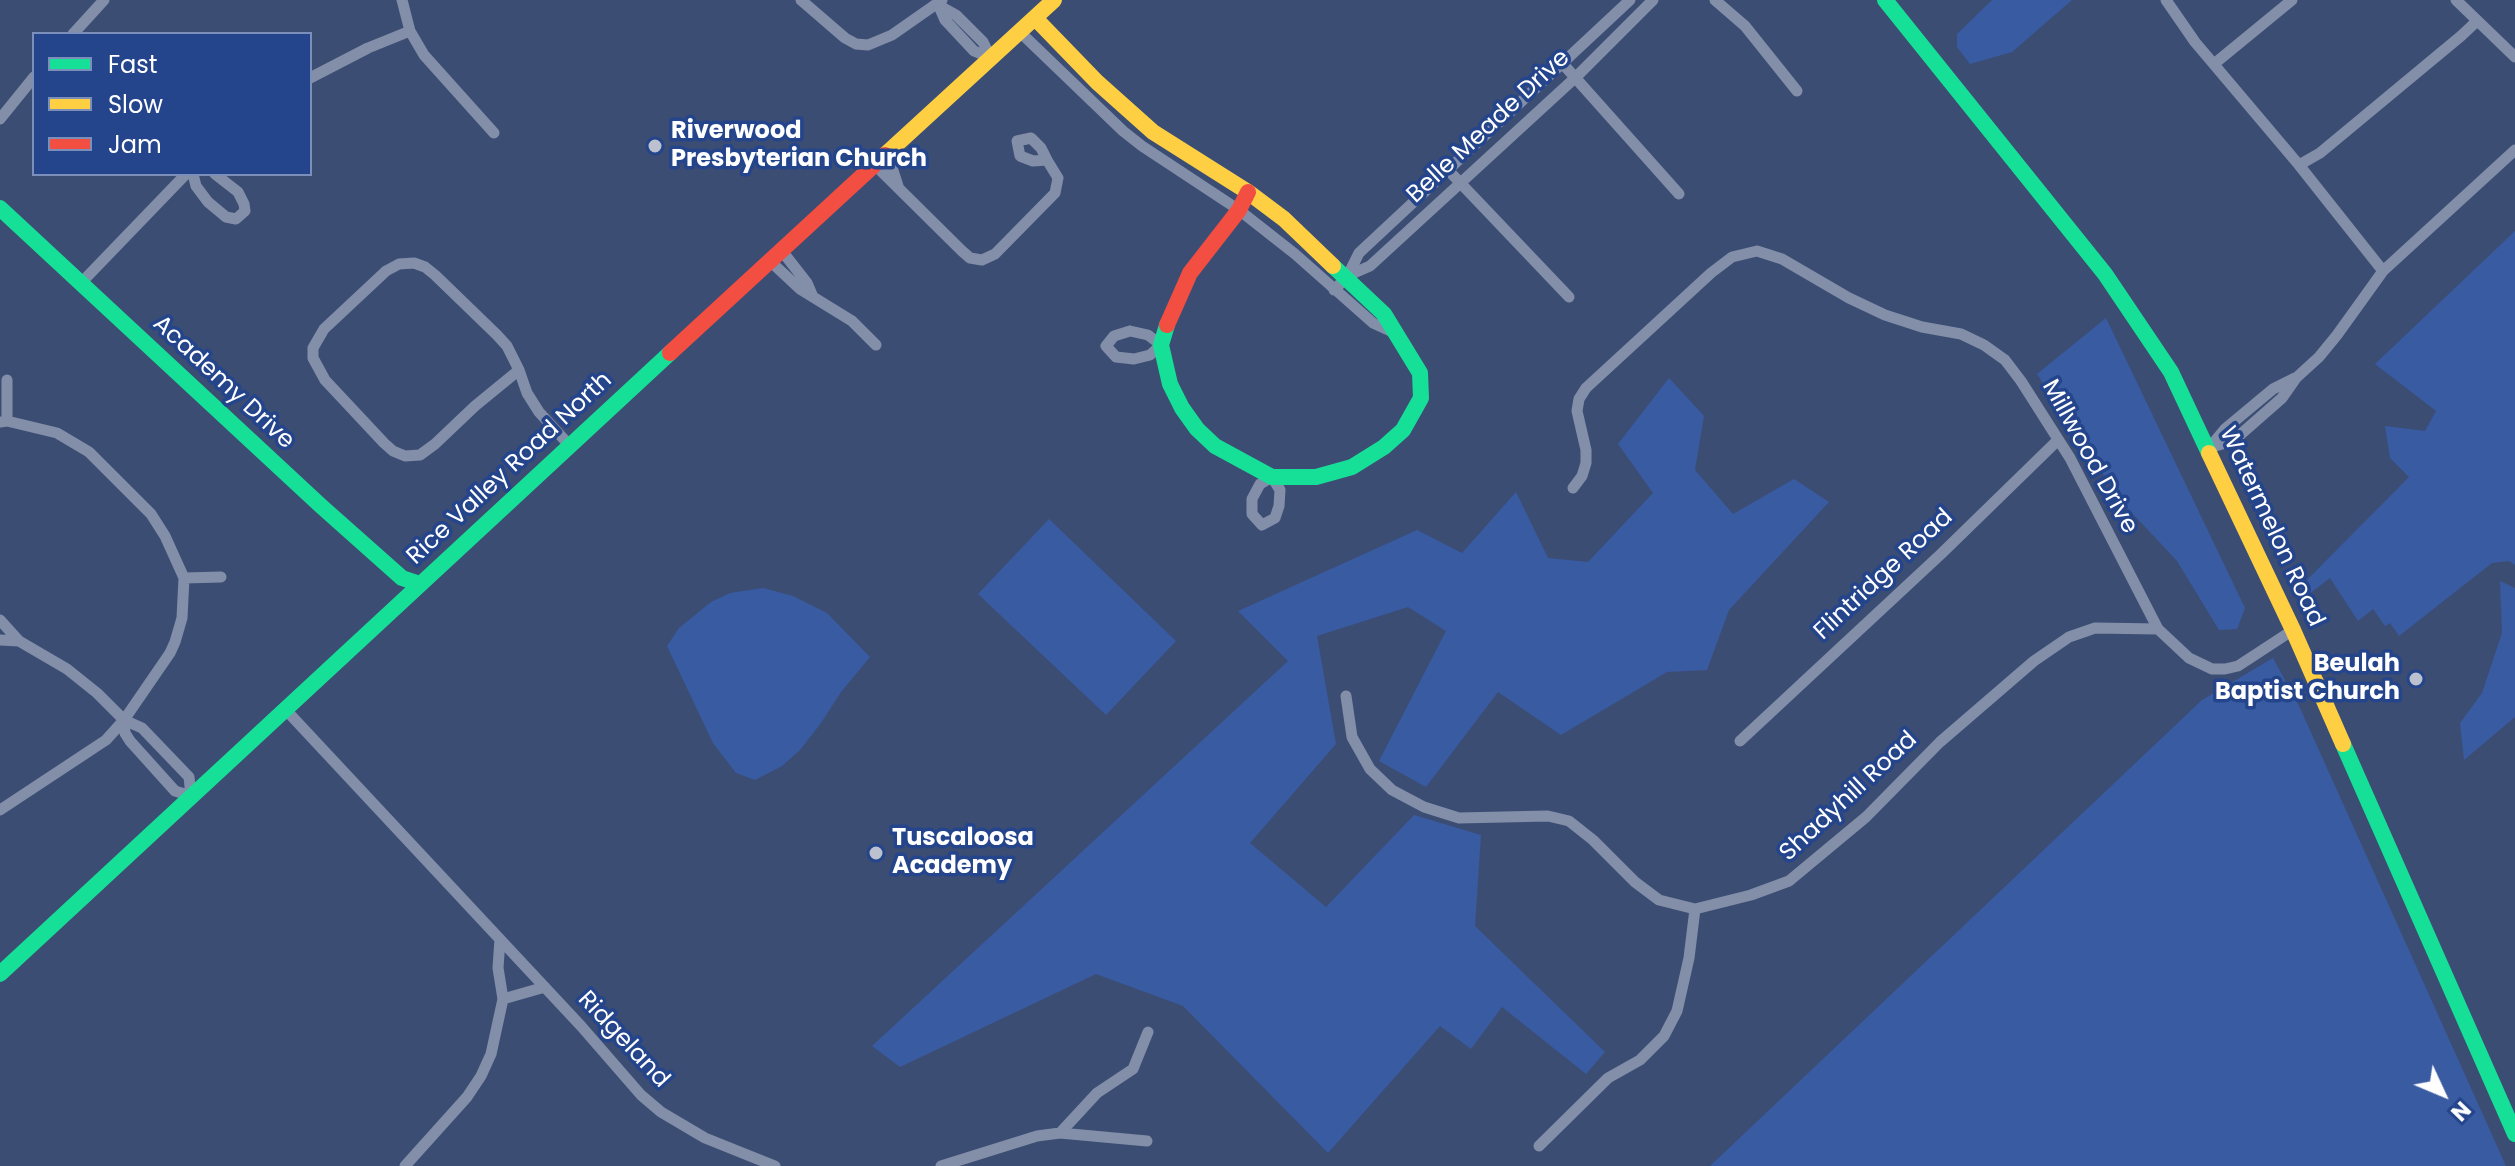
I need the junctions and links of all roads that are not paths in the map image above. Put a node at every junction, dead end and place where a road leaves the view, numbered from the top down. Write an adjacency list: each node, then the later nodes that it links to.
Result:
1 (104, 0): 16 (street)
2 (402, 0): 15 (street)
3 (801, 0): 12 (street)
4 (1054, 0): 13 (street, Rice Valley Road North)
5 (1630, 0): 20 (street, Belle Meade Drive)
6 (1653, 0): 23 (street, Belle Meade Drive)
7 (1715, 0): 25 (street)
8 (1885, 0): 56 (street, Watermelon Road)
9 (2166, 0): 21 (street)
10 (2292, 0): 21 (street)
11 (2456, 0): 14 (street)
12 (940, 2): 19 (street)
13 (1035, 18): 17 (street, Rice Valley Road North); 39 (street)
14 (2477, 21): 18 (street); 32 (street)
15 (410, 31): 22 (street); 27 (street)
16 (75, 32)
17 (1020, 32): 19 (street, Rice Valley Road North); 42 (street)
18 (2515, 57)
19 (991, 58): 29 (street, Rice Valley Road North)
20 (1563, 64): 23 (street); 33 (street, Belle Meade Drive)
21 (2214, 64): 32 (street)
22 (312, 77)
23 (1576, 77): 37 (street, Belle Meade Drive); 40 (street)
24 (32, 79): 26 (street)
25 (1797, 91)
26 (0, 119)
27 (494, 133)
28 (2515, 150): 44 (street)
29 (887, 152): 31 (street, Rice Valley Road North); 38 (street)
30 (1047, 160): 38 (street)
31 (874, 164): 38 (street); 43 (street, Rice Valley Road North)
32 (2299, 165): 44 (street)
33 (1449, 171): 37 (street); 45 (street, Belle Meade Drive)
34 (184, 176): 46 (street)
35 (194, 176): 36 (street)
36 (218, 176)
37 (1462, 182): 45 (street, Belle Meade Drive); 48 (street)
38 (898, 187)
39 (1248, 192): 42 (street); 45 (street)
40 (1679, 194)
41 (0, 208): 46 (street, Academy Drive)
42 (1239, 210): 47 (street); 49 (street)
43 (776, 256): 50 (street); 55 (street, Rice Valley Road North)
44 (2383, 271): 56 (street)
45 (1347, 277): 47 (street, Belle Meade Drive); 49 (street)
46 (81, 283): 60 (street, Academy Drive)
47 (1334, 290): 49 (street)
48 (1569, 297)
49 (1396, 334)
50 (876, 345)
51 (519, 370): 51 (street); 55 (street)
52 (7, 380): 53 (street)
53 (4, 422): 59 (street)
54 (2058, 440): 57 (street, Millwood Drive); 62 (street, Millwood Drive); 69 (street, Flintridge Road)
55 (571, 447): 60 (street, Rice Valley Road North)
56 (2208, 448): 63 (street, Watermelon Road)
57 (1573, 488)
58 (221, 577): 59 (street)
59 (184, 578): 68 (street)
60 (420, 584): 67 (street, Rice Valley Road North)
61 (0, 620): 65 (street)
62 (2158, 629): 63 (street, Millwood Drive); 72 (street, Shadyhill Road)
63 (2293, 630): 79 (street, Watermelon Road)
64 (0, 640): 65 (street)
65 (19, 641): 68 (street)
66 (1346, 696): 72 (street, Shadyhill Road)
67 (285, 709): 70 (street, Rice Valley Road North); 73 (street, Ridgeland)
68 (124, 720): 70 (street); 70 (street); 71 (street)
69 (1740, 741)
70 (191, 796): 74 (street, Rice Valley Road North)
71 (0, 810)
72 (1695, 909): 81 (street)
73 (500, 939): 75 (street, Ridgeland); 76 (street)
74 (0, 974)
75 (545, 987): 76 (street); 83 (street, Ridgeland)
76 (503, 999): 82 (street)
77 (1148, 1032): 78 (street)
78 (1060, 1133): 80 (street); 84 (street)
79 (2515, 1134)
80 (1147, 1141)
81 (1539, 1146)
82 (405, 1166)
83 (775, 1166)
84 (941, 1166)

